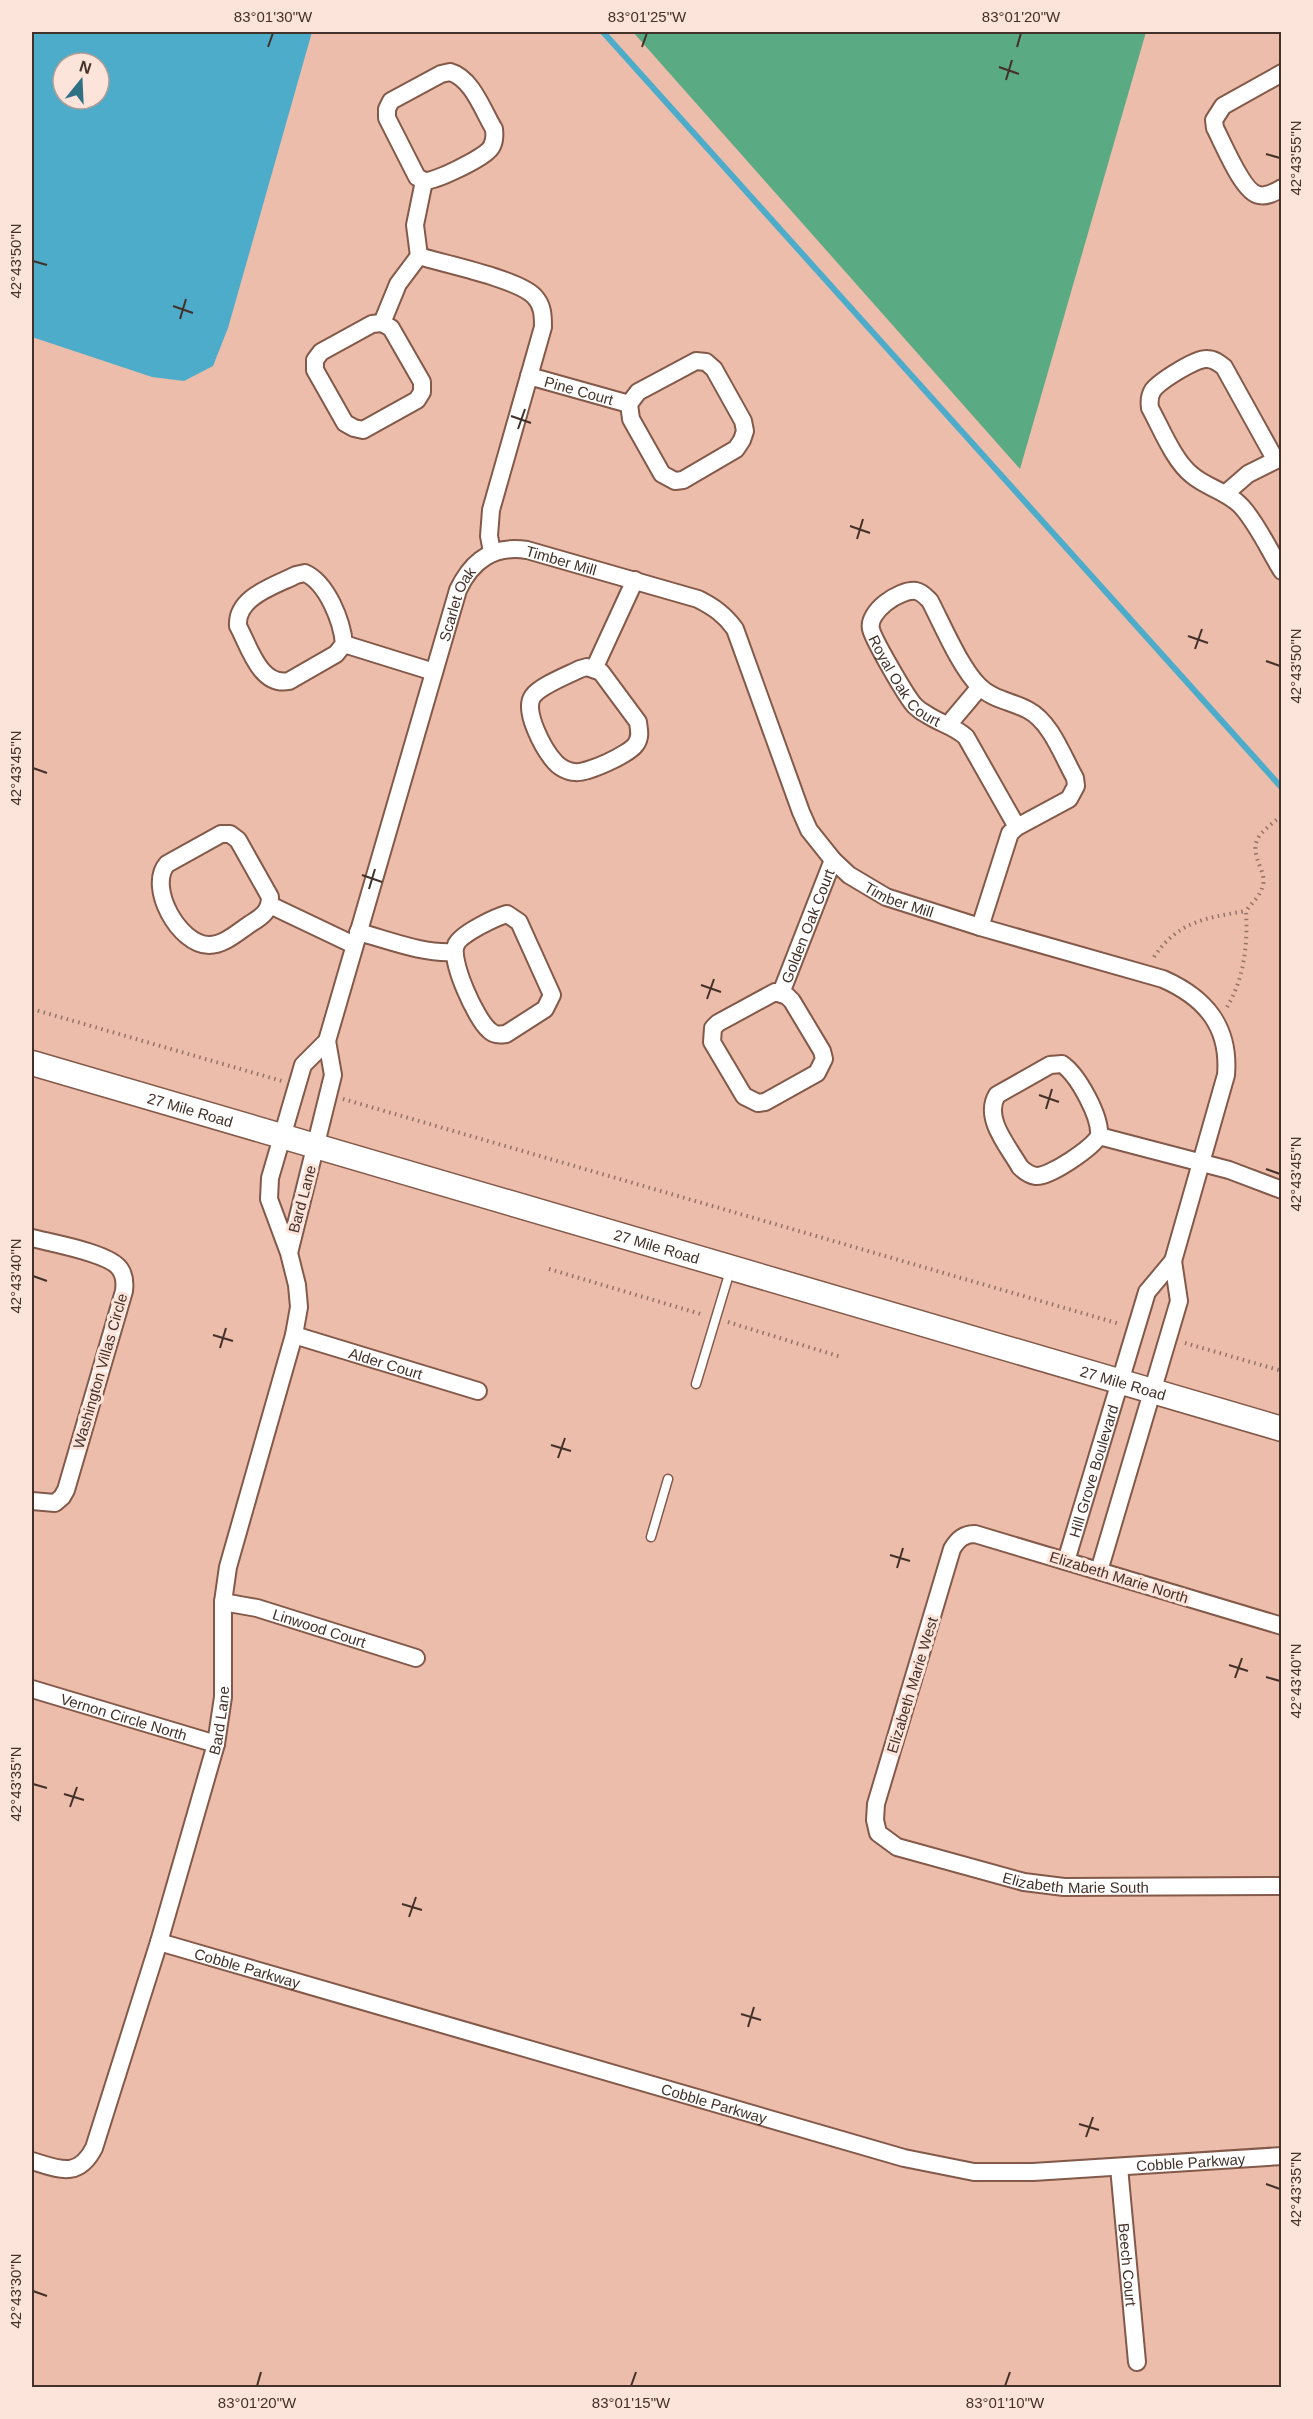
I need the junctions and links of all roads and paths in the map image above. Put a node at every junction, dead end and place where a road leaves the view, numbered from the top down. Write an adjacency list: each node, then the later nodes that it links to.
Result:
1 (1281, 74): 3 (street)
2 (424, 182): 2 (street); 4 (street)
3 (1281, 188)
4 (418, 256): 5 (street); 6 (street)
5 (382, 323): 5 (street)
6 (529, 376): 7 (street, Pine Court); 10 (street)
7 (629, 404): 7 (street, Pine Court)
8 (1278, 458): 9 (street); 9 (street)
9 (1226, 494): 11 (street)
10 (492, 552): 12 (street, Timber Mill); 15 (street, Scarlet Oak)
11 (1281, 571)
12 (634, 580): 14 (street); 20 (street, Timber Mill)
13 (344, 644): 13 (street); 15 (street)
14 (594, 669): 14 (street)
15 (434, 672): 24 (street, Scarlet Oak)
16 (980, 687): 17 (street, Royal Oak Court); 17 (street, Royal Oak Court); 19 (street, Royal Oak Court)
17 (948, 725): 19 (street, Royal Oak Court)
18 (1281, 815): 22 (path)
19 (1017, 827): 23 (street)
20 (833, 860): 23 (street, Timber Mill); 27 (street, Golden Oak Court)
21 (270, 905): 21 (street); 24 (street)
22 (1246, 911): 26 (path); 29 (path)
23 (980, 927): 26 (street, Timber Mill)
24 (356, 939): 25 (street); 30 (street, Scarlet Oak)
25 (454, 952): 25 (street)
26 (1144, 974): 29 (street, Timber Mill)
27 (781, 993): 27 (street, Golden Oak Court)
28 (32, 1009): 32 (path)
29 (1217, 1024): 37 (street, Timber Mill)
30 (327, 1041): 34 (street, Scarlet Oak); 36 (street, Scarlet Oak)
31 (32, 1063): 34 (street, 27 Mile Road)
32 (285, 1082)
33 (338, 1098): 45 (path)
34 (281, 1135): 36 (street, 27 Mile Road); 40 (street, Bard Lane)
35 (1099, 1136): 35 (street); 37 (street)
36 (316, 1146): 40 (street, Bard Lane); 42 (street, 27 Mile Road)
37 (1201, 1164): 38 (street); 41 (street, Timber Mill)
38 (1281, 1190)
39 (32, 1238): 57 (street, Washington Villas Circle)
40 (288, 1253): 47 (street, Bard Lane)
41 (1173, 1261): 51 (street, Timber Mill); 54 (street, Timber Mill)
42 (731, 1268): 51 (street, 27 Mile Road); 52 (lane)
43 (549, 1269): 44 (path)
44 (683, 1309)
45 (1124, 1326)
46 (747, 1328): 49 (path)
47 (294, 1335): 53 (street, Alder Court); 62 (street, Bard Lane)
48 (1178, 1343): 50 (path)
49 (842, 1357)
50 (1281, 1371)
51 (1120, 1381): 54 (street, 27 Mile Road); 60 (street, Hill Grove Boulevard)
52 (696, 1384)
53 (478, 1391)
54 (1153, 1391): 55 (street, 27 Mile Road); 61 (street)
55 (1281, 1429)
56 (668, 1479): 58 (lane)
57 (32, 1501)
58 (651, 1537)
59 (958, 1540): 60 (street, Elizabeth Marie North); 67 (street, Elizabeth Marie West)
60 (1066, 1561): 61 (street, Elizabeth Marie North)
61 (1099, 1571): 63 (street, Elizabeth Marie North)
62 (223, 1602): 64 (street, Linwood Court); 66 (street, Bard Lane)
63 (1281, 1626)
64 (416, 1658)
65 (32, 1689): 66 (street, Vernon Circle North)
66 (216, 1744): 69 (street, Bard Lane)
67 (878, 1833): 68 (street, Elizabeth Marie South)
68 (1281, 1886)
69 (159, 1942): 71 (street, Bard Lane); 72 (street, Cobble Parkway)
70 (1281, 2156): 72 (street, Cobble Parkway)
71 (32, 2161)
72 (1119, 2167): 73 (street, Beech Court)
73 (1137, 2362)

